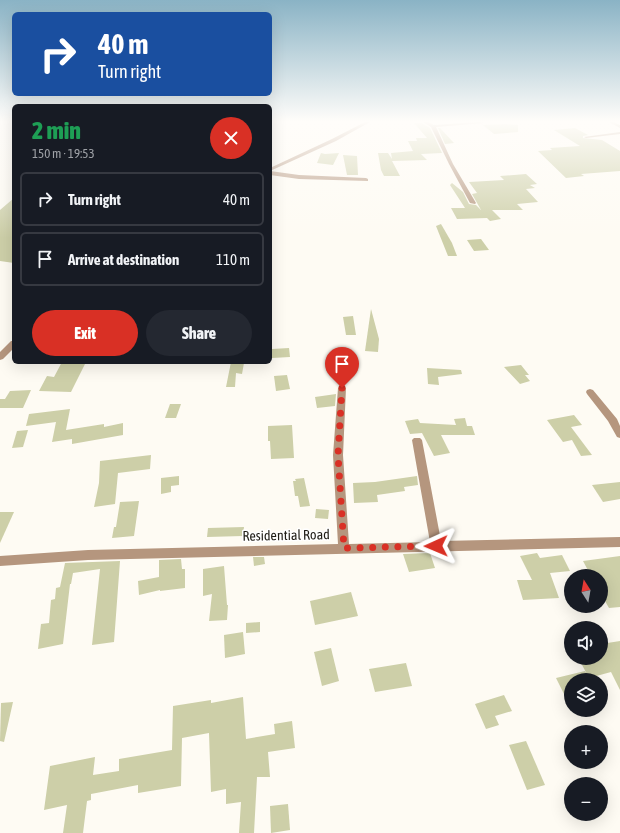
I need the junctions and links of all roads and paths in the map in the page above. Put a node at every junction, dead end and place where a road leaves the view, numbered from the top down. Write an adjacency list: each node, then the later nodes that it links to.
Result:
1 (291, 161): 3 (street)
2 (449, 161): 6 (street)
3 (272, 170)
4 (272, 171): 5 (street)
5 (366, 180)
6 (473, 202)
7 (12, 345): 8 (street)
8 (0, 357)
9 (342, 388): 15 (street)
10 (590, 392): 11 (street)
11 (620, 435)
12 (417, 440): 14 (street)
13 (620, 542): 14 (street, Residential Road)
14 (436, 546): 15 (street, Residential Road)
15 (344, 548): 16 (street, Residential Road)
16 (0, 561)

